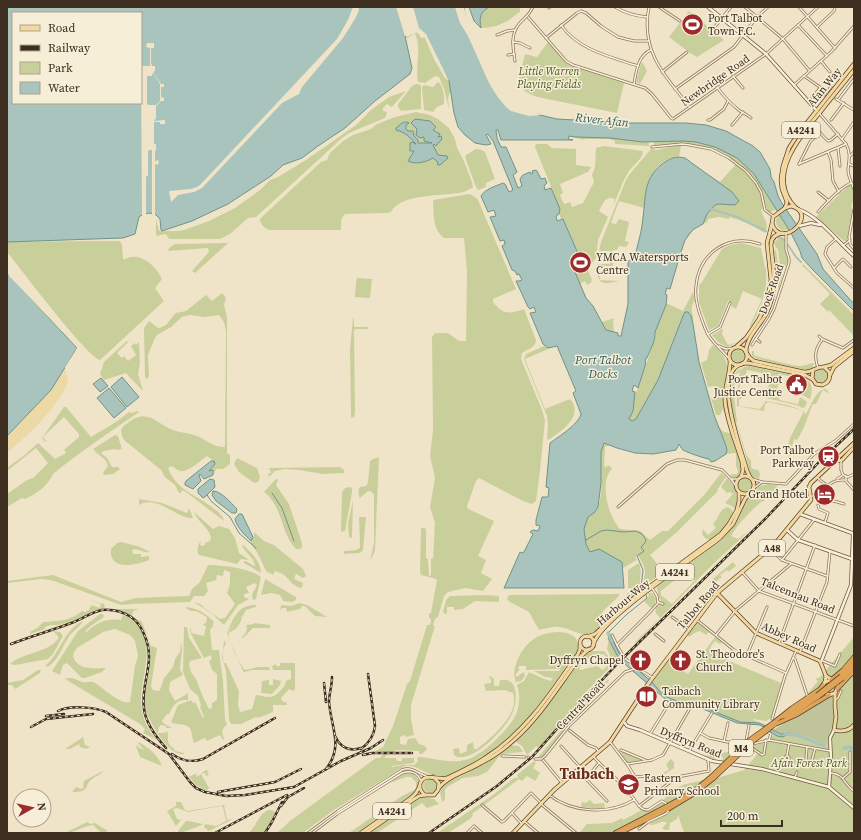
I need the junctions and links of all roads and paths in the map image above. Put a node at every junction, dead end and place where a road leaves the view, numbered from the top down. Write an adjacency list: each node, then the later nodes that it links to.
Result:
1 (533, 7): 12 (street)
2 (615, 7): 13 (street)
3 (649, 7): 13 (street)
4 (659, 7): 17 (street)
5 (708, 7): 16 (street)
6 (731, 7): 16 (street)
7 (745, 7): 14 (street)
8 (768, 7): 14 (street)
9 (799, 7): 15 (street)
10 (818, 7): 15 (street, Newbridge Road)
11 (835, 7): 21 (street)
12 (528, 17): 22 (street); 26 (street)
13 (647, 17): 28 (street)
14 (757, 17): 25 (street); 27 (street)
15 (807, 17): 19 (street, Newbridge Road); 21 (street)
16 (722, 18): 23 (street); 25 (street)
17 (680, 21)
18 (561, 25): 26 (street); 28 (street); 41 (street)
19 (798, 25): 27 (street, Newbridge Road); 37 (street)
20 (854, 26): 31 (street)
21 (816, 27): 31 (street)
22 (515, 30): 24 (street); 29 (street)
23 (713, 30)
24 (498, 36)
25 (743, 36): 35 (street); 55 (street)
26 (546, 38): 49 (street)
27 (783, 39): 35 (street, Newbridge Road); 42 (street)
28 (649, 41): 32 (street)
29 (512, 42): 30 (street); 34 (street)
30 (530, 48)
31 (835, 48): 37 (street)
32 (651, 50): 41 (street); 44 (street)
33 (687, 52): 44 (street)
34 (514, 54): 36 (street); 38 (street)
35 (766, 54): 46 (street, Newbridge Road); 50 (street)
36 (508, 55)
37 (827, 56): 39 (street)
38 (515, 61)
39 (821, 61): 42 (street); 45 (street)
40 (854, 64): 63 (main road, Afan Way / A4241)
41 (638, 66): 49 (street)
42 (809, 70): 47 (street)
43 (854, 70): 66 (main road, Afan Way / A4241)
44 (662, 72): 55 (street)
45 (830, 72)
46 (733, 76): 52 (street, Newbridge Road); 53 (street)
47 (804, 76): 50 (street); 54 (street)
48 (854, 79): 60 (street)
49 (634, 84): 62 (street, Newbridge Road)
50 (794, 85): 61 (street)
51 (831, 87): 56 (street)
52 (717, 88): 59 (street); 62 (street, Newbridge Road)
53 (744, 88)
54 (820, 88): 56 (street); 58 (street)
55 (675, 89): 62 (street)
56 (827, 92): 57 (street)
57 (824, 95)
58 (812, 98)
59 (728, 101): 65 (street); 69 (street)
60 (844, 103): 64 (street); 68 (street)
61 (811, 104): 63 (street); 66 (street)
62 (690, 107)
63 (820, 107): 66 (main road, Afan Way / A4241)
64 (854, 110)
65 (742, 112): 67 (street); 71 (street)
66 (818, 112): 74 (street); 90 (main road, Afan Way / A4241); 91 (main road, Afan Way / A4241)
67 (751, 118)
68 (831, 120)
69 (709, 121)
70 (854, 122): 75 (street)
71 (733, 123)
72 (812, 125): 73 (street)
73 (820, 132): 74 (street); 79 (street)
74 (838, 134): 75 (street)
75 (842, 140): 76 (street)
76 (846, 144): 78 (street); 81 (street)
77 (652, 147): 94 (street)
78 (838, 148): 79 (street); 83 (street)
79 (828, 152): 88 (street)
80 (854, 152): 81 (street)
81 (850, 156): 82 (street)
82 (849, 164): 84 (street); 85 (street)
83 (840, 166)
84 (854, 166)
85 (852, 183): 86 (street); 88 (street)
86 (854, 190)
87 (818, 192): 89 (street)
88 (839, 192): 89 (street)
89 (829, 201): 93 (street)
90 (785, 208): 91 (main road); 94 (main road)
91 (796, 208): 97 (main road); 98 (street)
92 (854, 210): 95 (street)
93 (818, 212)
94 (774, 217): 96 (main road)
95 (853, 220): 101 (street)
96 (772, 224): 99 (main road); 120 (main road)
97 (798, 226): 98 (street); 99 (main road)
98 (823, 226): 100 (street)
99 (786, 233): 114 (street, Dock Road); 123 (main road)
100 (837, 238): 104 (street); 109 (street)
101 (850, 240): 103 (street); 104 (street)
102 (760, 244): 112 (street)
103 (850, 244): 105 (street); 106 (street)
104 (844, 245): 106 (street)
105 (854, 249)
106 (849, 251): 107 (street)
107 (854, 256)
108 (851, 267): 109 (street)
109 (834, 268): 110 (street)
110 (853, 286)
111 (730, 303): 112 (street)
112 (708, 334): 117 (street)
113 (819, 336): 115 (street)
114 (756, 339): 118 (street); 119 (street, Dock Road)
115 (822, 339): 116 (street); 127 (street)
116 (854, 340)
117 (713, 342): 120 (street); 124 (street)
118 (760, 342)
119 (752, 345)
120 (735, 347): 123 (main road); 124 (main road)
121 (854, 348): 126 (main road)
122 (854, 351): 129 (main road)
123 (746, 352): 125 (main road); 128 (main road)
124 (729, 360): 125 (main road); 138 (main road)
125 (742, 364): 130 (main road); 139 (main road)
126 (824, 367): 127 (main road); 129 (main road)
127 (818, 368): 128 (main road)
128 (814, 371): 130 (main road)
129 (830, 376): 130 (main road)
130 (812, 379)
131 (854, 424): 144 (street)
132 (854, 442): 134 (main road)
133 (854, 446): 134 (main road)
134 (841, 458): 137 (street); 148 (main road)
135 (854, 474): 137 (street)
136 (842, 476): 142 (street)
137 (846, 477): 149 (street)
138 (740, 478): 139 (main road); 141 (street); 146 (main road)
139 (751, 478): 144 (street); 147 (main road)
140 (818, 478): 145 (street)
141 (731, 479): 146 (street); 159 (street)
142 (837, 479): 143 (street); 145 (street)
143 (845, 480)
144 (762, 482): 147 (street)
145 (827, 485): 152 (street)
146 (736, 486): 150 (main road)
147 (754, 488): 153 (main road, A4241)
148 (809, 489): 151 (street); 155 (main road)
149 (854, 490)
150 (739, 492): 153 (main road); 192 (main road, Harbour Way / A4241)
151 (803, 492)
152 (819, 492)
153 (750, 493): 175 (main road, Harbour Way / A4241)
154 (834, 495): 156 (street)
155 (812, 496): 156 (street); 160 (main road, Talbot Road / A48)
156 (833, 501): 157 (street)
157 (844, 504)
158 (818, 505): 162 (street)
159 (618, 507)
160 (800, 514): 161 (street); 163 (main road, Talbot Road / A48)
161 (814, 520): 162 (street); 164 (street)
162 (824, 524): 168 (street)
163 (787, 530): 164 (street); 166 (main road, Talbot Road / A48)
164 (798, 540): 165 (street); 169 (street)
165 (814, 545): 167 (street); 171 (street)
166 (770, 549): 169 (street); 172 (main road, Talbot Road / A48)
167 (830, 551): 168 (street); 173 (street)
168 (852, 559): 174 (street)
169 (782, 560): 170 (street)
170 (791, 564): 171 (street); 176 (street)
171 (807, 569): 173 (street); 179 (street)
172 (742, 572): 176 (street, Talcennau Road); 177 (main road, Talbot Road / A48)
173 (827, 576): 183 (street)
174 (853, 586): 185 (street)
175 (652, 588): 178 (street); 197 (main road, Harbour Way / A4241)
176 (759, 591): 179 (street, Talcennau Road); 182 (street)
177 (717, 593): 182 (main road, Abbey Road); 188 (main road, Talbot Road / A48)
178 (658, 602): 180 (street); 198 (street)
179 (794, 603): 183 (street, Talcennau Road); 195 (street)
180 (663, 604)
181 (767, 607): 189 (street)
182 (735, 611): 189 (main road, Abbey Road); 191 (street)
183 (816, 612): 185 (street, Talcennau Road); 202 (street)
184 (672, 617): 188 (street)
185 (838, 620): 187 (street, Talcennau Road); 208 (street)
186 (698, 621): 191 (street)
187 (854, 626)
188 (689, 629): 217 (main road, Talbot Road / A48)
189 (756, 633): 195 (main road, Abbey Road); 204 (street)
190 (655, 634): 194 (street)
191 (716, 635): 204 (street)
192 (587, 636): 196 (main road, A4241); 197 (main road)
193 (612, 636): 198 (street)
194 (664, 641)
195 (779, 643): 201 (main road, Abbey Road)
196 (580, 645): 199 (main road); 268 (main road, A4241)
197 (593, 645): 199 (main road, A4241)
198 (617, 645): 211 (street)
199 (590, 649): 274 (main road, A4241)
200 (638, 651): 207 (street)
201 (796, 651): 202 (main road, Abbey Road); 206 (street)
202 (800, 652): 208 (main road, Abbey Road)
203 (840, 654): 208 (street)
204 (746, 655): 213 (street)
205 (854, 657): 216 (highway)
206 (793, 658): 213 (street); 220 (street)
207 (650, 660)
208 (822, 662): 214 (main road)
209 (854, 662): 215 (highway, M4)
210 (854, 666): 215 (highway, M4)
211 (635, 668): 217 (street); 257 (street, Central Road)
212 (854, 671): 219 (highway)
213 (786, 673): 228 (street)
214 (826, 676): 216 (main road); 218 (main road)
215 (842, 677): 228 (highway, M4, bridge)
216 (831, 680): 218 (main road); 219 (main road)
217 (650, 681): 226 (main road, A48)
218 (824, 683): 221 (main road); 228 (highway)
219 (838, 691): 221 (main road); 222 (main road); 222 (street)
220 (807, 695)
221 (830, 695): 222 (main road); 228 (highway)
222 (835, 700): 232 (main road)
223 (670, 702): 235 (street)
224 (690, 708): 240 (street)
225 (712, 714): 234 (street)
226 (624, 722): 235 (street, Dyffryn Road); 239 (main road, A48)
227 (728, 723): 238 (street)
228 (774, 723): 283 (highway, M4, bridge)
229 (749, 725): 243 (street)
230 (854, 726): 232 (main road)
231 (569, 730): 250 (street)
232 (834, 730): 247 (street)
233 (767, 732): 237 (street)
234 (700, 733): 238 (street); 249 (street)
235 (650, 734): 240 (street, Dyffryn Road)
236 (766, 740): 237 (street); 241 (street); 241 (street)
237 (769, 740): 242 (street)
238 (724, 741): 243 (street)
239 (610, 742): 250 (main road, A48); 261 (street)
240 (669, 742): 249 (street, Dyffryn Road); 258 (street)
241 (749, 744): 243 (street)
242 (789, 744): 245 (street); 255 (street)
243 (745, 745)
244 (561, 746): 262 (street)
245 (807, 747): 246 (street); 246 (street)
246 (815, 749): 247 (street)
247 (830, 749): 264 (street)
248 (621, 750): 258 (street)
249 (689, 751): 259 (street, Dyffryn Road)
250 (599, 752): 254 (main road, A48)
251 (850, 752): 269 (street)
252 (502, 756): 253 (street)
253 (526, 756)
254 (593, 756): 260 (street); 262 (main road, A48)
255 (787, 756)
256 (535, 759): 257 (street)
257 (543, 759): 271 (street)
258 (644, 760): 261 (street)
259 (708, 760): 267 (street, Dyffryn Road); 282 (street)
260 (599, 763): 278 (street); 279 (street)
261 (627, 764): 265 (street)
262 (580, 768): 271 (main road, A48)
263 (797, 772): 267 (street)
264 (831, 773): 269 (street); 273 (street)
265 (646, 776)
266 (428, 777): 268 (main road, A4241); 270 (main road); 288 (street)
267 (795, 777): 273 (street, Dyffryn Road)
268 (433, 778): 274 (main road)
269 (843, 778): 275 (street)
270 (421, 781): 272 (main road, A4241); 289 (street)
271 (562, 783): 276 (main road, A48)
272 (420, 786): 277 (main road, A4241); 290 (main road, A4241)
273 (829, 787): 284 (street, Dyffryn Road)
274 (438, 790): 277 (main road, A4241)
275 (854, 791)
276 (549, 795): 278 (street); 280 (main road, A48)
277 (426, 796): 291 (main road, A4241)
278 (634, 799): 282 (street)
279 (607, 801)
280 (541, 803): 285 (street); 286 (main road, A48); 296 (street)
281 (482, 805): 285 (street)
282 (639, 806): 287 (street)
283 (668, 807): 297 (highway, M4); 298 (highway, M4)
284 (854, 808)
285 (512, 814): 286 (street)
286 (522, 822): 294 (main road, A48); 295 (street)
287 (639, 829)
288 (308, 833)
289 (312, 833)
290 (361, 833)
291 (366, 833)
292 (467, 833): 293 (street)
293 (482, 833)
294 (513, 833)
295 (538, 833)
296 (576, 833)
297 (615, 833)
298 (620, 833)

